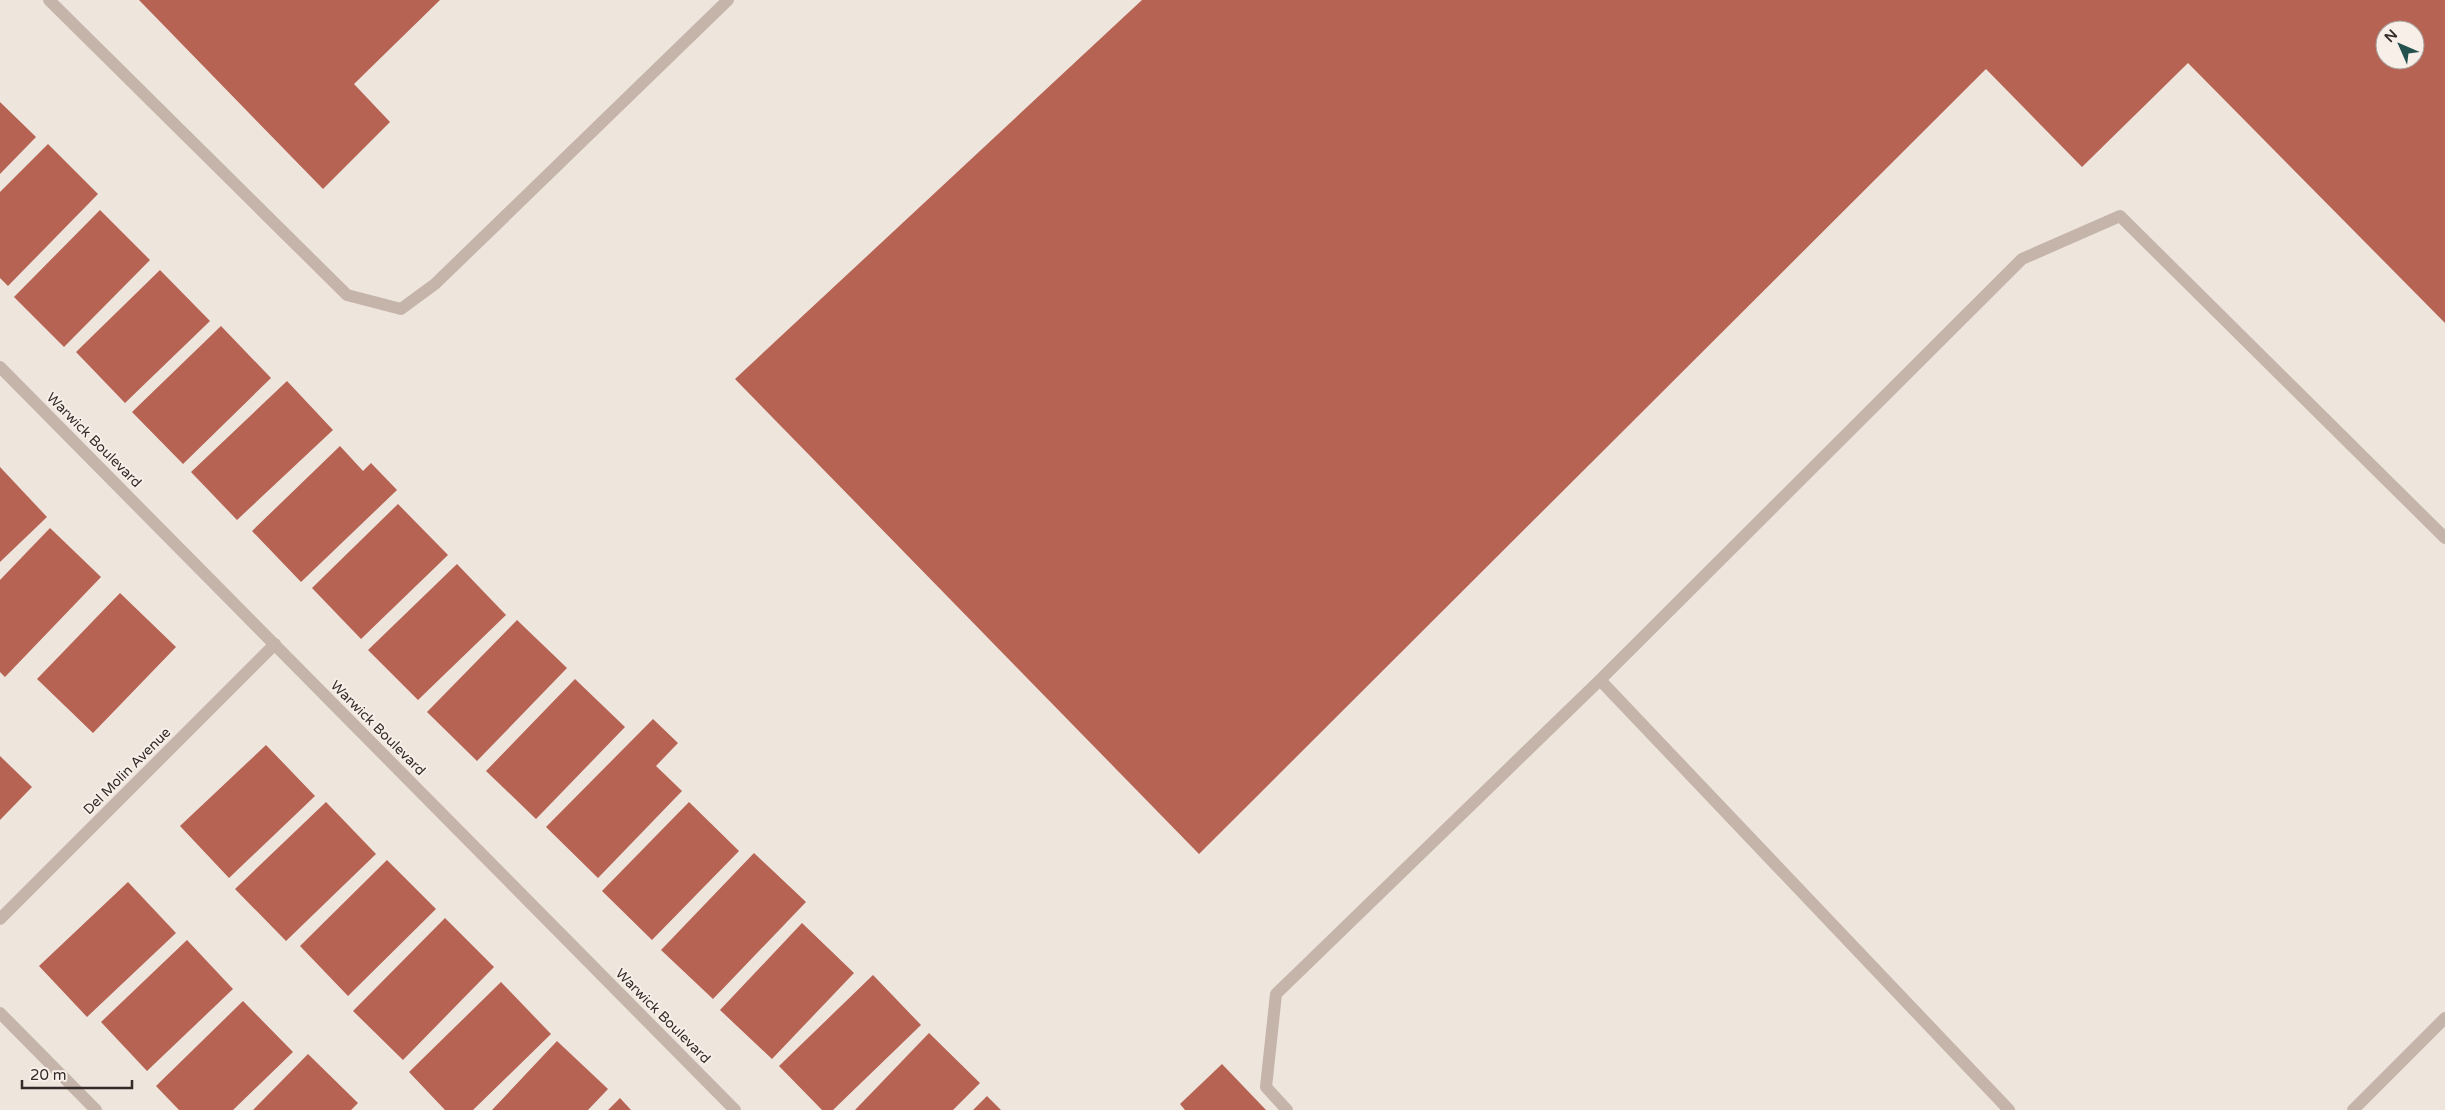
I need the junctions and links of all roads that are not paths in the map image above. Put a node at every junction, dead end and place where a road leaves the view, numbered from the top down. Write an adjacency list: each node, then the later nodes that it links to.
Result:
1 (50, 0): 2 (street)
2 (728, 0)
3 (0, 366): 5 (street, Warwick Boulevard)
4 (2445, 538): 6 (street)
5 (275, 644): 7 (street, Del Molin Avenue); 11 (street, Warwick Boulevard)
6 (1600, 680): 12 (street); 13 (street)
7 (0, 919)
8 (0, 1013): 10 (street)
9 (2445, 1018): 14 (street)
10 (96, 1110)
11 (736, 1110)
12 (1287, 1110)
13 (2009, 1110)
14 (2353, 1110)

